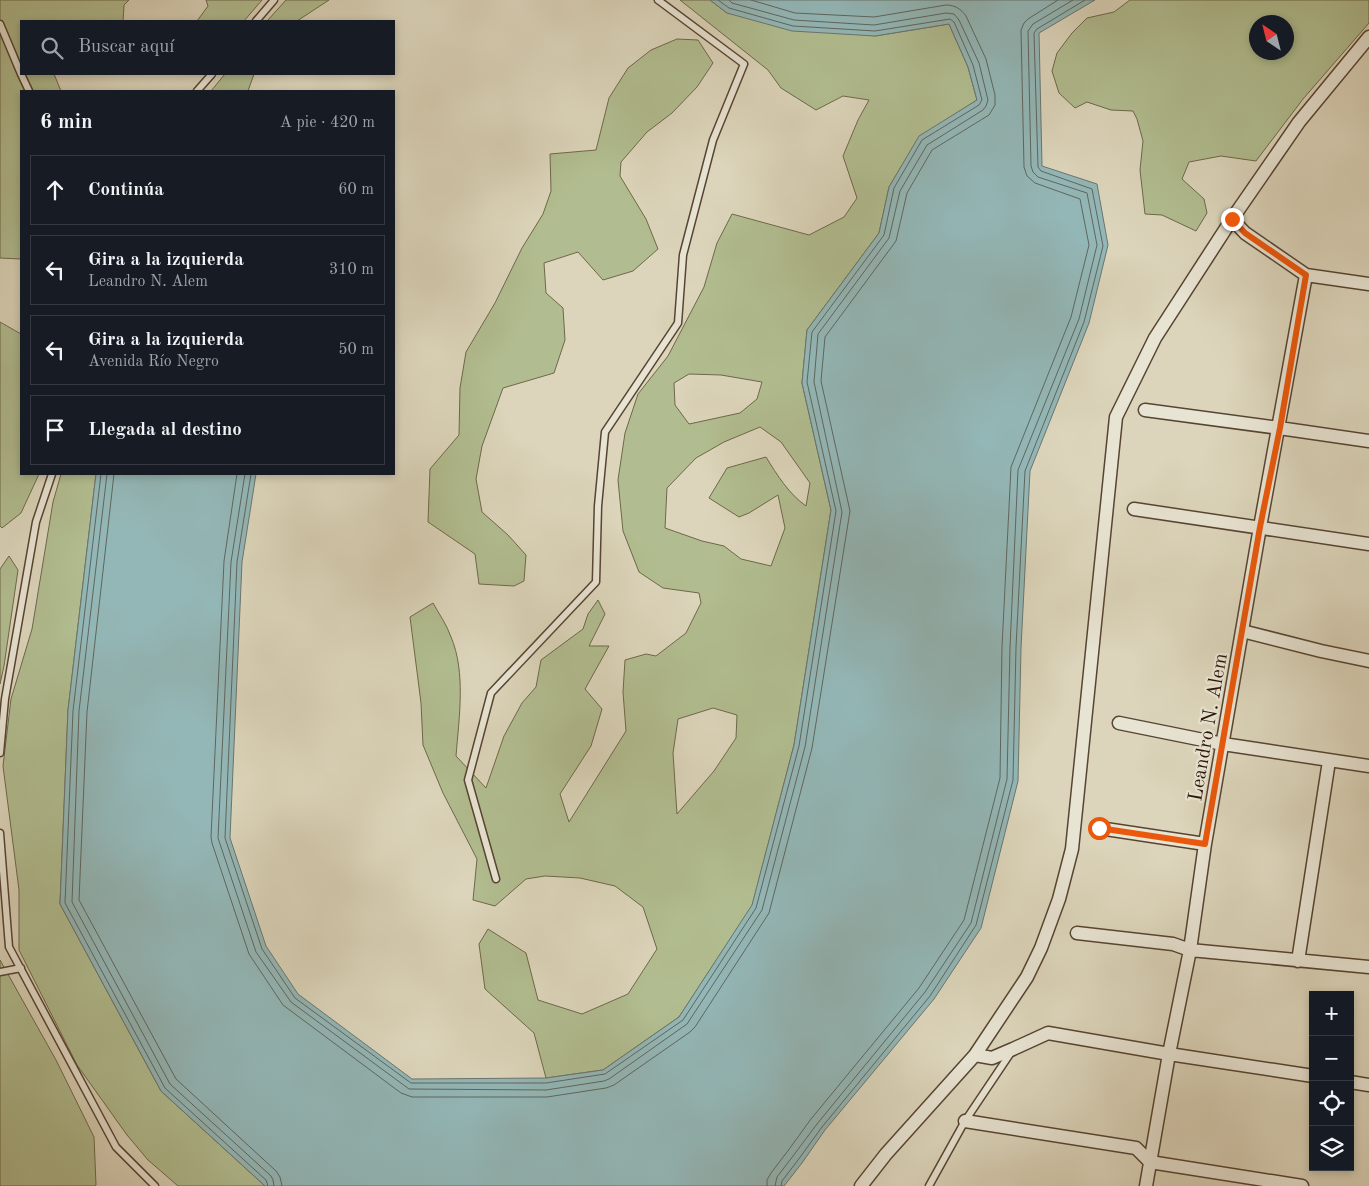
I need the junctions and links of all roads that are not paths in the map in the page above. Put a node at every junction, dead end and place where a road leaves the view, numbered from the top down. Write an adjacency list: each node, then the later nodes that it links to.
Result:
1 (274, 0): 3 (lane)
2 (658, 0): 31 (lane)
3 (257, 20)
4 (0, 24): 6 (lane)
5 (1369, 36): 11 (street)
6 (20, 72)
7 (21, 75): 9 (lane)
8 (211, 75): 10 (lane)
9 (29, 90)
10 (198, 90)
11 (1232, 219): 12 (street); 40 (street)
12 (1306, 275): 13 (street); 15 (street, Leandro N. Alem)
13 (1369, 284)
14 (1146, 410): 15 (street)
15 (1280, 428): 16 (street); 19 (street, Leandro N. Alem)
16 (1369, 441)
17 (52, 475): 25 (lane)
18 (1134, 509): 19 (street)
19 (1260, 527): 20 (street); 21 (street, Leandro N. Alem)
20 (1369, 544)
21 (1242, 630): 22 (street); 24 (street, Leandro N. Alem)
22 (1369, 660)
23 (1119, 722): 24 (street)
24 (1222, 744): 26 (street); 30 (street, Leandro N. Alem)
25 (0, 753)
26 (1329, 761): 27 (street); 34 (street)
27 (1369, 766)
28 (1099, 828): 30 (street)
29 (0, 833): 36 (lane)
30 (1205, 844): 33 (street, Leandro N. Alem)
31 (496, 879)
32 (1076, 933): 33 (street)
33 (1190, 950): 34 (street); 39 (street, Leandro N. Alem)
34 (1298, 961): 35 (street)
35 (1369, 967)
36 (21, 968): 37 (lane); 46 (lane)
37 (0, 972)
38 (1013, 1049): 39 (street); 40 (street); 44 (lane)
39 (1169, 1054): 41 (street); 45 (street, Leandro N. Alem)
40 (975, 1055): 47 (street)
41 (1309, 1075)
42 (1354, 1083): 43 (street)
43 (1369, 1085)
44 (965, 1121): 45 (street); 48 (lane)
45 (1150, 1162): 49 (street, Leandro N. Alem); 50 (street)
46 (155, 1186)
47 (861, 1186)
48 (928, 1186)
49 (1146, 1186)
50 (1302, 1186)

